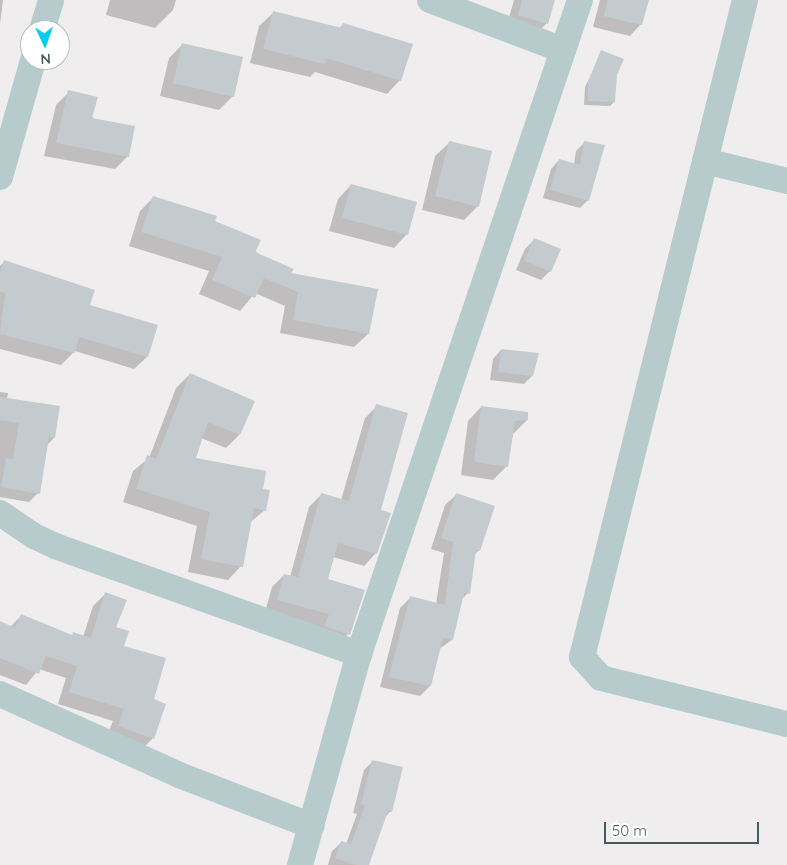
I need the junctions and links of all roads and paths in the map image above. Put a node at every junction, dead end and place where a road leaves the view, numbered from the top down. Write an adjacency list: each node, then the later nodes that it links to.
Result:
1 (52, 0): 5 (street)
2 (430, 0): 6 (street)
3 (580, 0): 6 (street)
4 (746, 0): 8 (street)
5 (45, 20)
6 (563, 50): 12 (street)
7 (30, 70): 9 (street)
8 (705, 161): 10 (street); 14 (street)
9 (0, 177)
10 (787, 181)
11 (0, 513): 12 (street)
12 (358, 654): 15 (street)
13 (0, 694): 15 (street)
14 (787, 724)
15 (312, 826): 16 (street)
16 (300, 865)

